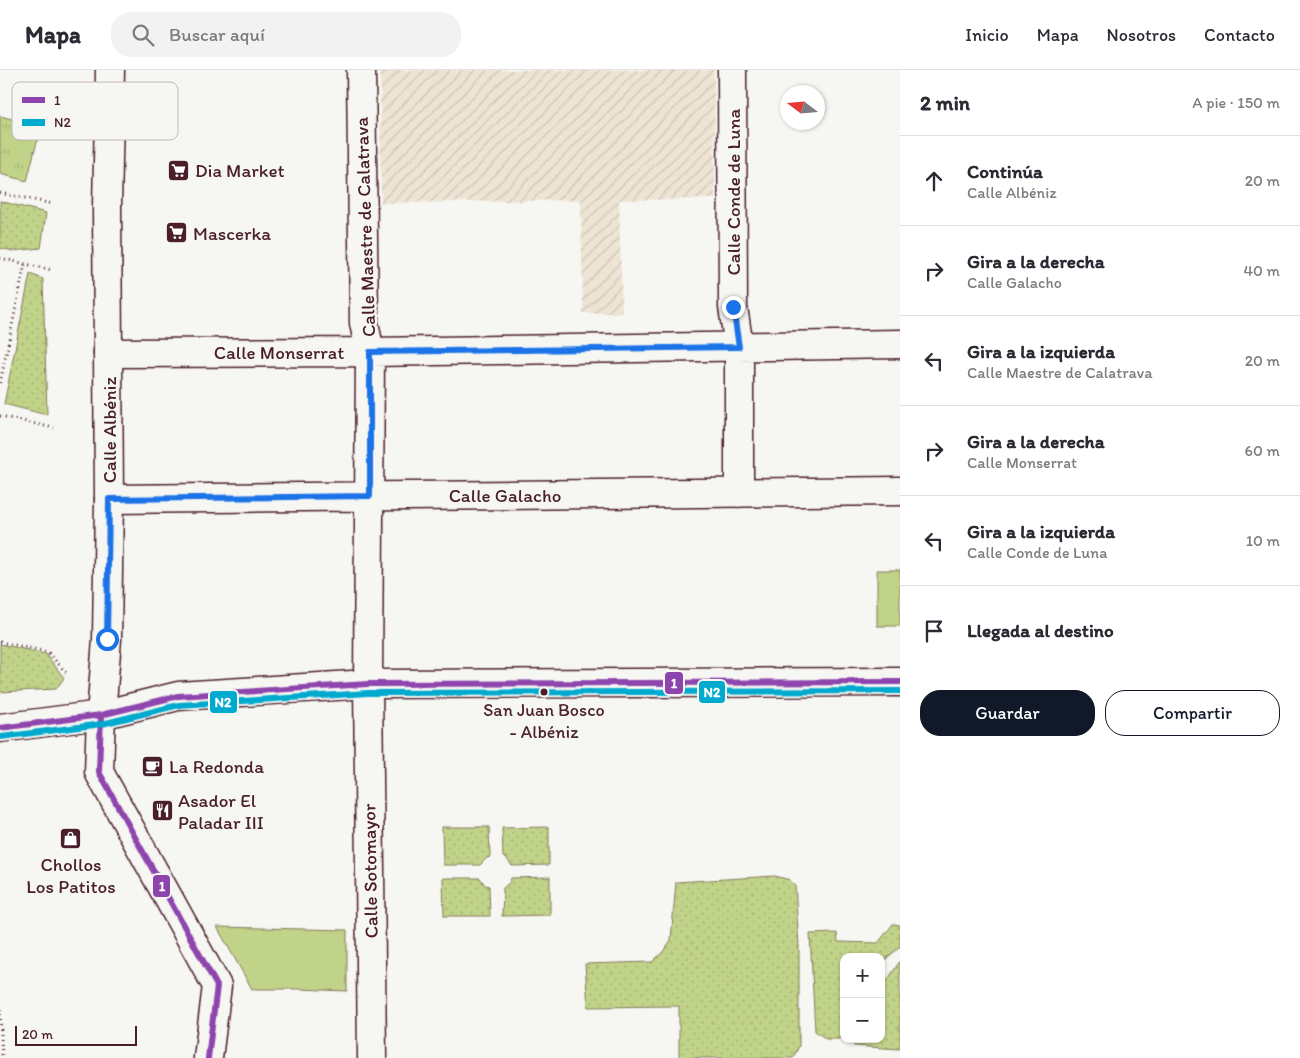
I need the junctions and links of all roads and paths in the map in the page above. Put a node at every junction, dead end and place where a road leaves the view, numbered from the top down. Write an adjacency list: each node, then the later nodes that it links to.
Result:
1 (361, 70): 11 (street, Calle Maestre de Calatrava)
2 (732, 70): 10 (street, Calle Conde de Luna)
3 (108, 140): 12 (street, Calle Albéniz)
4 (0, 193): 5 (path)
5 (53, 204)
6 (0, 258): 7 (path)
7 (25, 264): 8 (path); 13 (path)
8 (52, 270)
9 (900, 344): 10 (street, Calle Monserrat)
10 (739, 347): 11 (street, Calle Monserrat); 17 (street, Calle Conde de Luna)
11 (370, 352): 12 (street, Calle Monserrat); 18 (street, Calle Maestre de Calatrava)
12 (108, 353): 19 (street, Calle Albéniz)
13 (0, 383)
14 (0, 416): 15 (path)
15 (54, 428)
16 (900, 491): 17 (street, Calle Galacho)
17 (739, 493): 18 (street, Calle Galacho)
18 (370, 496): 19 (street, Calle Galacho); 23 (street, Calle Maestre de Calatrava)
19 (109, 499): 24 (street, Calle Albéniz)
20 (0, 642): 21 (path)
21 (71, 678)
22 (900, 682): 23 (street)
23 (368, 684): 24 (street); 29 (street, Calle Sotomayor)
24 (101, 716): 25 (street); 28 (street, Calle Albéniz)
25 (0, 728)
26 (0, 1009): 27 (path)
27 (2, 1058)
28 (208, 1058)
29 (372, 1058)

